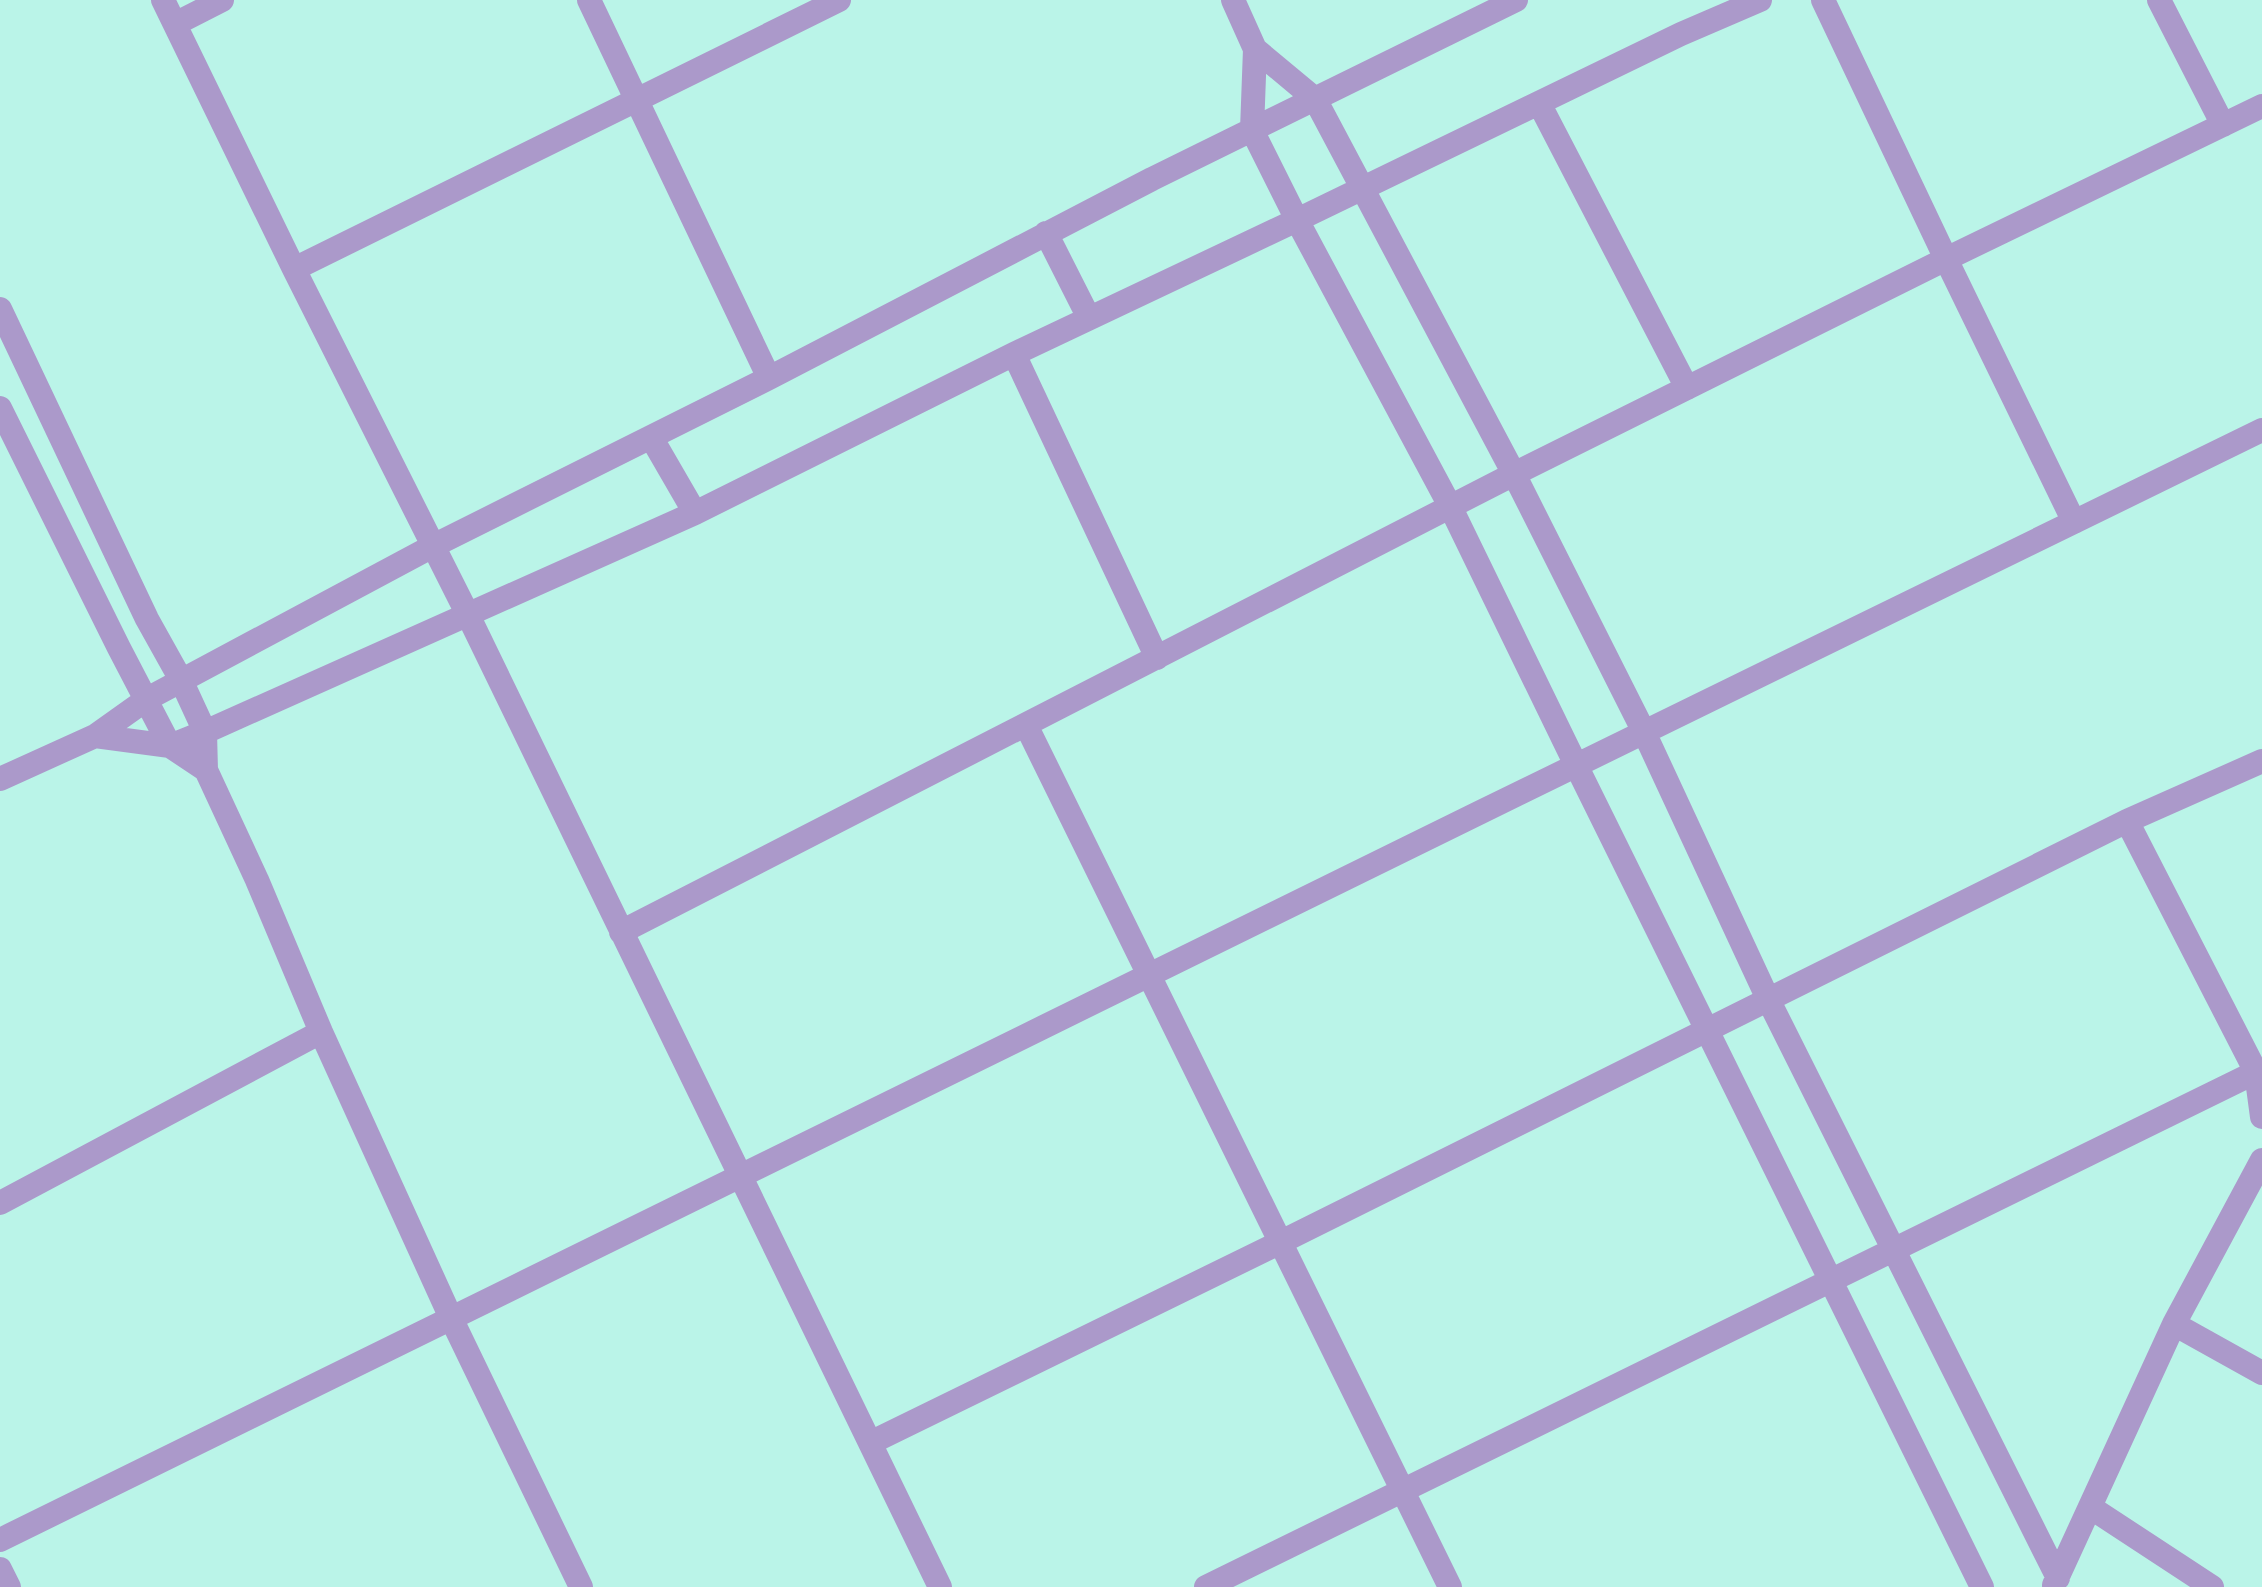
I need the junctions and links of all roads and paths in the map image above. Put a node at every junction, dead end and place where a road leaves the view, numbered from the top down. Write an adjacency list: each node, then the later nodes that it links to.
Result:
1 (163, 0): 10 (street)
2 (222, 0): 10 (street)
3 (589, 0): 13 (street)
4 (839, 0): 13 (street)
5 (1233, 0): 11 (street)
6 (1516, 0): 12 (street)
7 (1760, 0): 14 (street)
8 (1823, 0): 21 (street)
9 (2159, 0): 16 (street)
10 (175, 24): 22 (street)
11 (1255, 49): 12 (street); 17 (street)
12 (1315, 99): 17 (street); 18 (street)
13 (637, 101): 22 (street); 26 (street)
14 (1539, 103): 18 (street); 27 (street)
15 (2262, 106): 16 (street)
16 (2223, 125): 21 (street)
17 (1252, 130): 19 (street); 20 (street)
18 (1362, 188): 19 (street); 31 (street)
19 (1297, 220): 24 (street); 32 (street)
20 (1046, 233): 24 (street); 26 (street)
21 (1946, 259): 27 (street); 34 (street)
22 (294, 269): 35 (street)
23 (0, 309): 38 (street)
24 (1089, 318): 25 (street)
25 (1014, 354): 33 (street); 37 (street)
26 (769, 378): 30 (street)
27 (1687, 388): 31 (street)
28 (0, 408): 39 (street)
29 (2262, 430): 34 (street)
30 (651, 437): 33 (street); 35 (street)
31 (1514, 474): 32 (street); 42 (street)
32 (1451, 508): 37 (street); 46 (street)
33 (695, 513): 36 (street)
34 (2074, 522): 42 (street)
35 (433, 546): 36 (street); 38 (street)
36 (468, 615): 41 (street); 50 (street)
37 (1157, 658): 40 (street)
38 (181, 680): 39 (street); 41 (street)
39 (147, 699): 43 (street); 44 (street)
40 (1026, 725): 50 (street); 51 (street)
41 (205, 732): 44 (street); 47 (street)
42 (1644, 732): 46 (street); 52 (street)
43 (95, 736): 44 (street); 48 (street)
44 (170, 746): 47 (street)
45 (2262, 761): 49 (street)
46 (1576, 765): 51 (street); 53 (street)
47 (206, 770): 54 (street)
48 (0, 779)
49 (2127, 821): 52 (street); 55 (street)
50 (621, 932): 58 (street)
51 (1148, 974): 58 (street); 60 (street)
52 (1768, 999): 53 (street); 61 (street)
53 (1708, 1030): 60 (street); 62 (street)
54 (321, 1032): 59 (street); 63 (street)
55 (2256, 1072): 56 (street); 61 (street)
56 (2262, 1117)
57 (2262, 1160): 64 (street)
58 (741, 1177): 63 (street); 66 (street)
59 (0, 1203)
60 (1281, 1242): 66 (street); 67 (street)
61 (1894, 1250): 62 (street); 71 (street)
62 (1831, 1280): 67 (street); 77 (street)
63 (451, 1318): 69 (street); 73 (street)
64 (2174, 1324): 65 (street); 68 (street)
65 (2262, 1373)
66 (870, 1443): 74 (street)
67 (1402, 1489): 75 (street); 76 (street)
68 (2090, 1507): 71 (street); 78 (street)
69 (0, 1540)
70 (0, 1569): 72 (street)
71 (2056, 1582)
72 (9, 1587)
73 (581, 1587)
74 (940, 1587)
75 (1206, 1587)
76 (1450, 1587)
77 (1982, 1587)
78 (2212, 1587)

